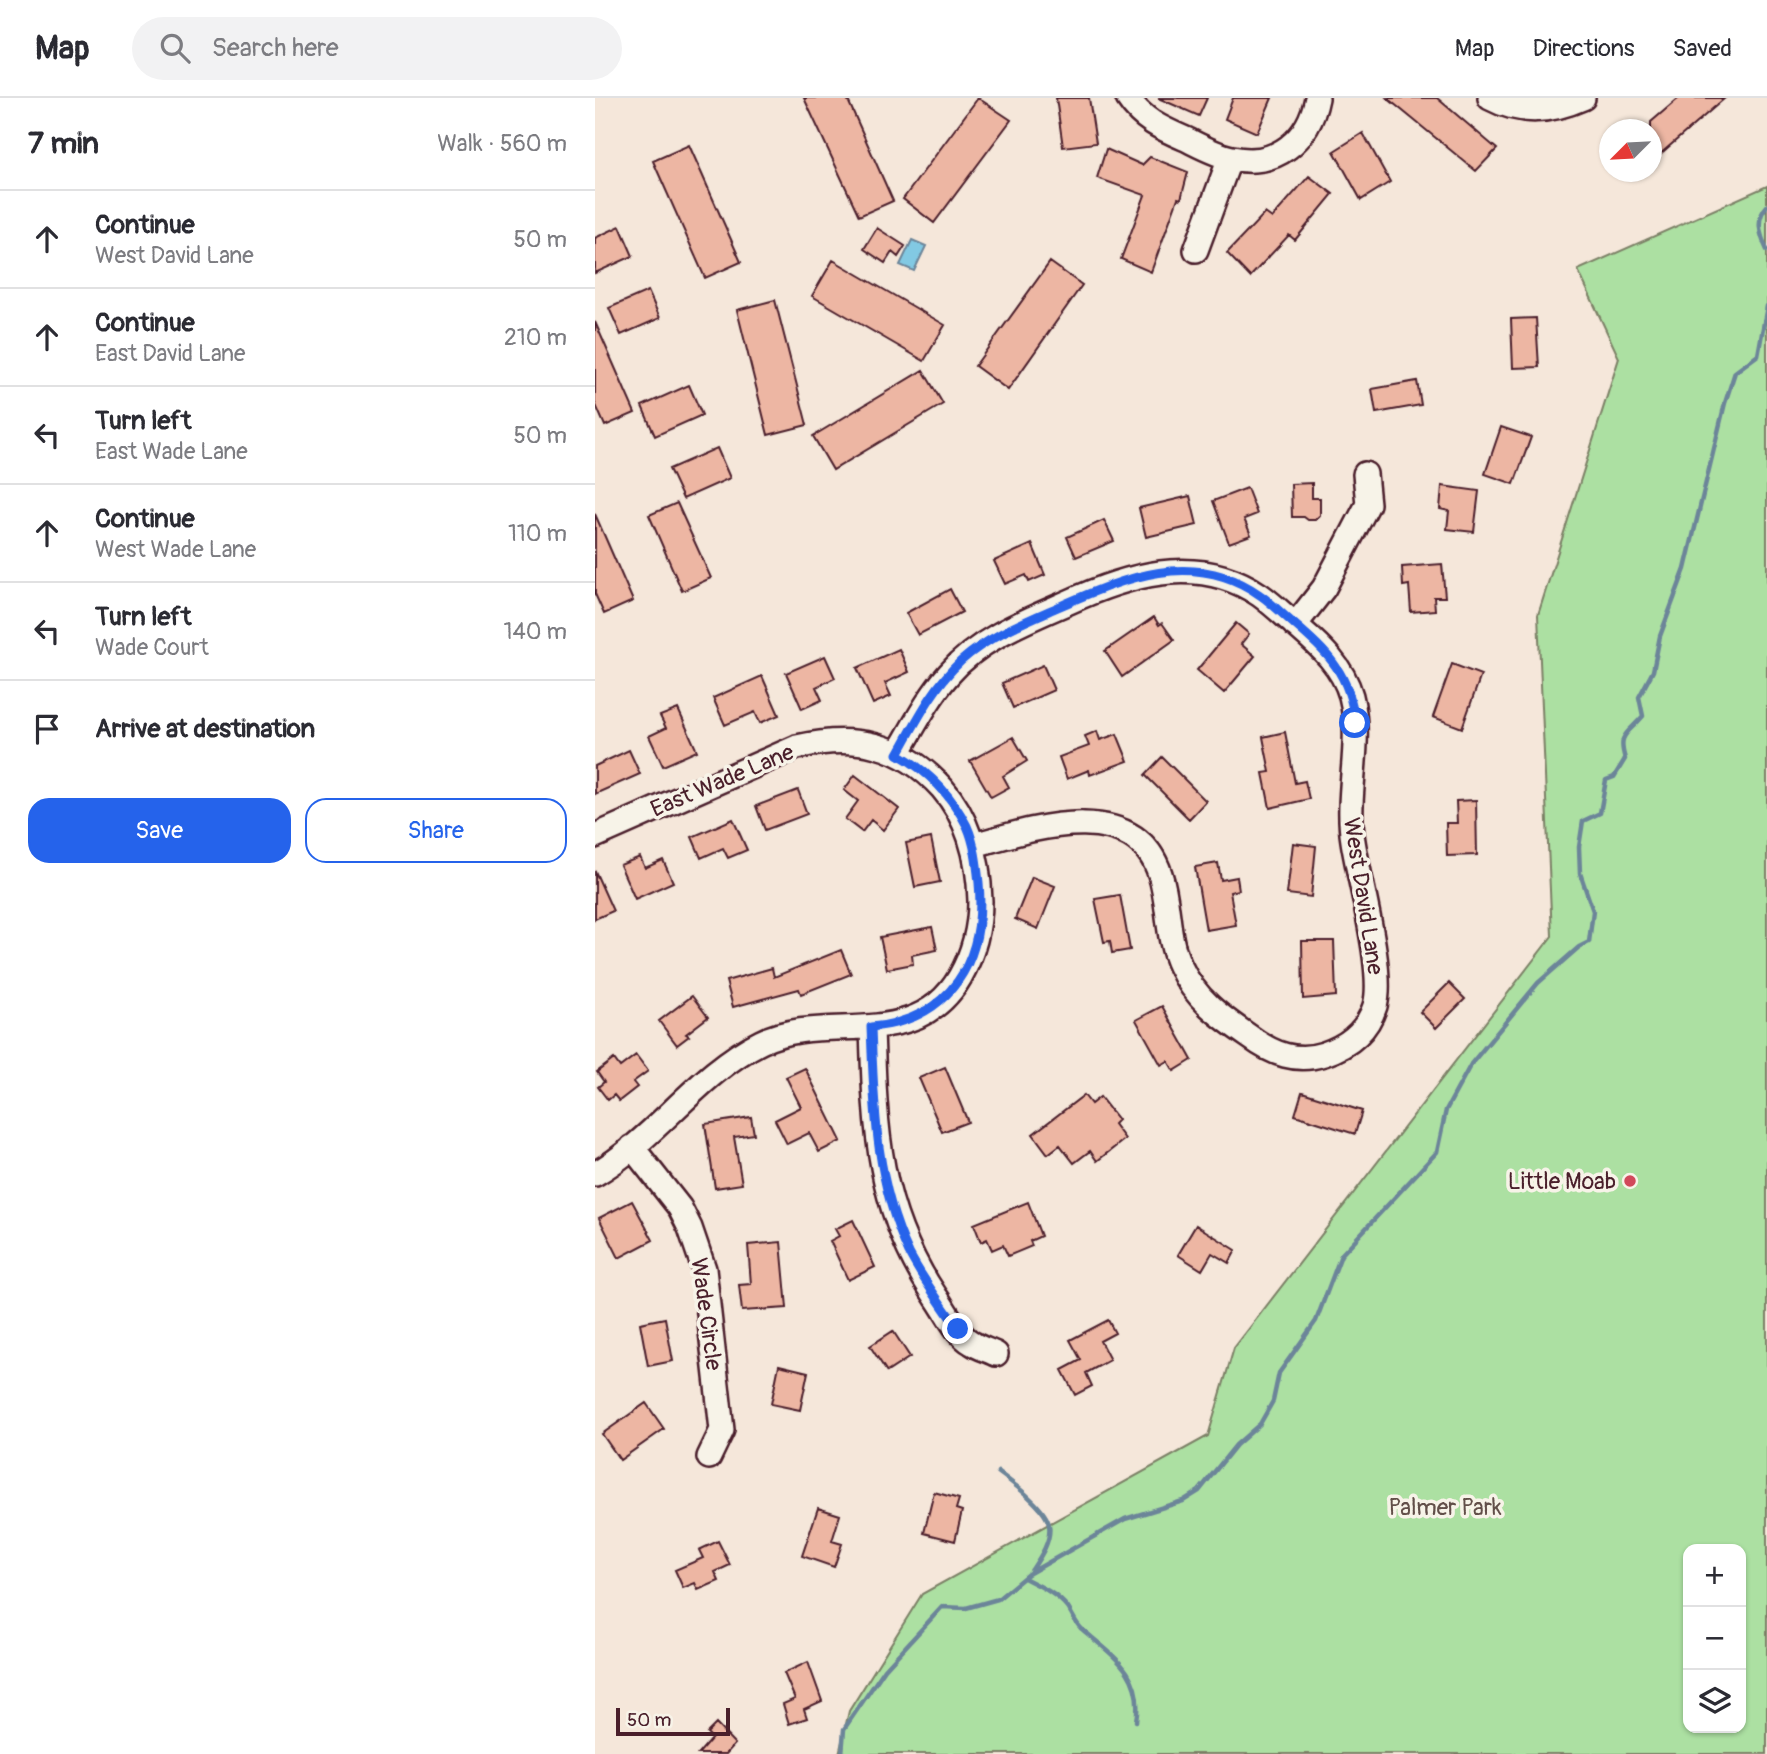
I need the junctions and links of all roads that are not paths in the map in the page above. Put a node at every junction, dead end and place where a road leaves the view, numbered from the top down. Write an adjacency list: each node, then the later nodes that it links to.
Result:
1 (1128, 98): 5 (street)
2 (1317, 98): 5 (street)
3 (1490, 98): 4 (street)
4 (1583, 98)
5 (1230, 158): 6 (street)
6 (1196, 250)
7 (1365, 474): 8 (street)
8 (1295, 625): 9 (street, West David Lane); 11 (street, West David Lane)
9 (898, 754): 10 (street, East Wade Lane); 11 (street, East Wade Lane)
10 (595, 836)
11 (974, 845): 12 (street, East Wade Lane)
12 (871, 1027): 13 (street, East Wade Lane); 15 (street)
13 (632, 1147): 14 (street, East Wade Lane); 16 (street, Wade Circle)
14 (595, 1174)
15 (996, 1353)
16 (709, 1457)

